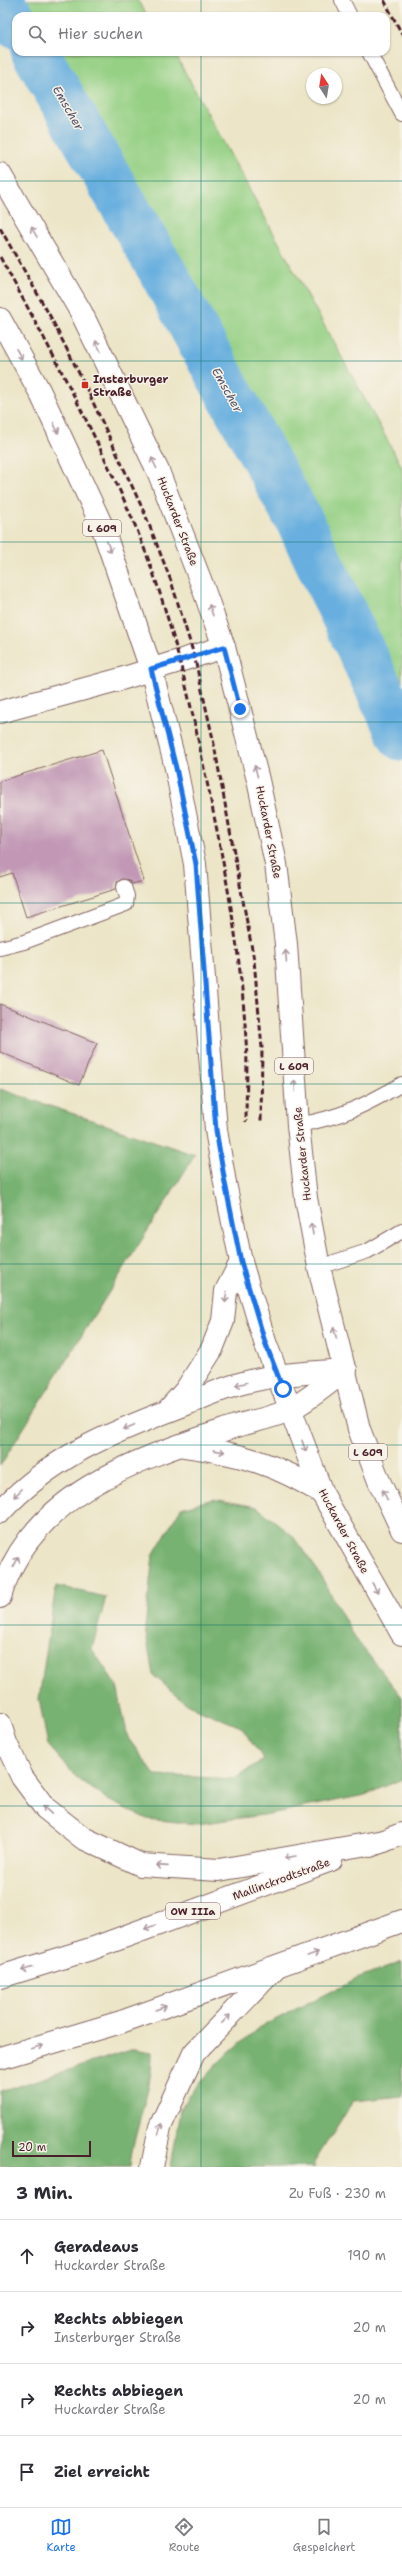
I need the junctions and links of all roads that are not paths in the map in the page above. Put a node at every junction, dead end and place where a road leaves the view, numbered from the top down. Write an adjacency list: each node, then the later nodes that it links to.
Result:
1 (342, 0): 2 (lane)
2 (348, 12)
3 (371, 56): 4 (lane)
4 (402, 114)
5 (0, 174): 7 (main road, Huckarder Straße / L 609, one-way to 5)
6 (0, 319): 8 (main road, Huckarder Straße / L 609, one-way to 8)
7 (224, 647): 8 (main road); 13 (main road, Huckarder Straße / L 609, one-way to 7)
8 (151, 669): 9 (main road); 15 (main road, Huckarder Straße / L 609)
9 (0, 712)
10 (124, 887): 11 (lane)
11 (0, 948)
12 (402, 1084): 13 (lane)
13 (298, 1125): 16 (main road, Huckarder Straße / L 609, one-way to 13)
14 (402, 1230): 16 (lane)
15 (241, 1262): 18 (main road, Huckarder Straße / L 609); 20 (main road, one-way to 20)
16 (318, 1267): 17 (main road, Huckarder Straße / L 609, one-way to 16)
17 (346, 1370): 18 (main road); 19 (main road); 24 (main road, Huckarder Straße / L 609, one-way to 17)
18 (279, 1376): 19 (main road, Huckarder Straße / L 609); 20 (main road, one-way to 20)
19 (290, 1409): 21 (main road); 22 (main road, Huckarder Straße / L 609, one-way to 22)
20 (165, 1412): 23 (main road, one-way to 23)
21 (180, 1445): 22 (main road, one-way to 22); 25 (main road, one-way to 21)
22 (322, 1493): 26 (main road, Huckarder Straße / L 609, one-way to 26)
23 (0, 1512)
24 (402, 1530)
25 (0, 1597)
26 (402, 1634)
27 (0, 1724): 28 (main road, one-way to 27)
28 (393, 1837): 31 (main road, Mallinckrodtstraße / OW IIIa, one-way to 31)
29 (402, 1921): 30 (main road, one-way to 29)
30 (276, 1968): 32 (main road, one-way to 30); 33 (main road, one-way to 30)
31 (0, 1977)
32 (0, 2058)
33 (152, 2167)

